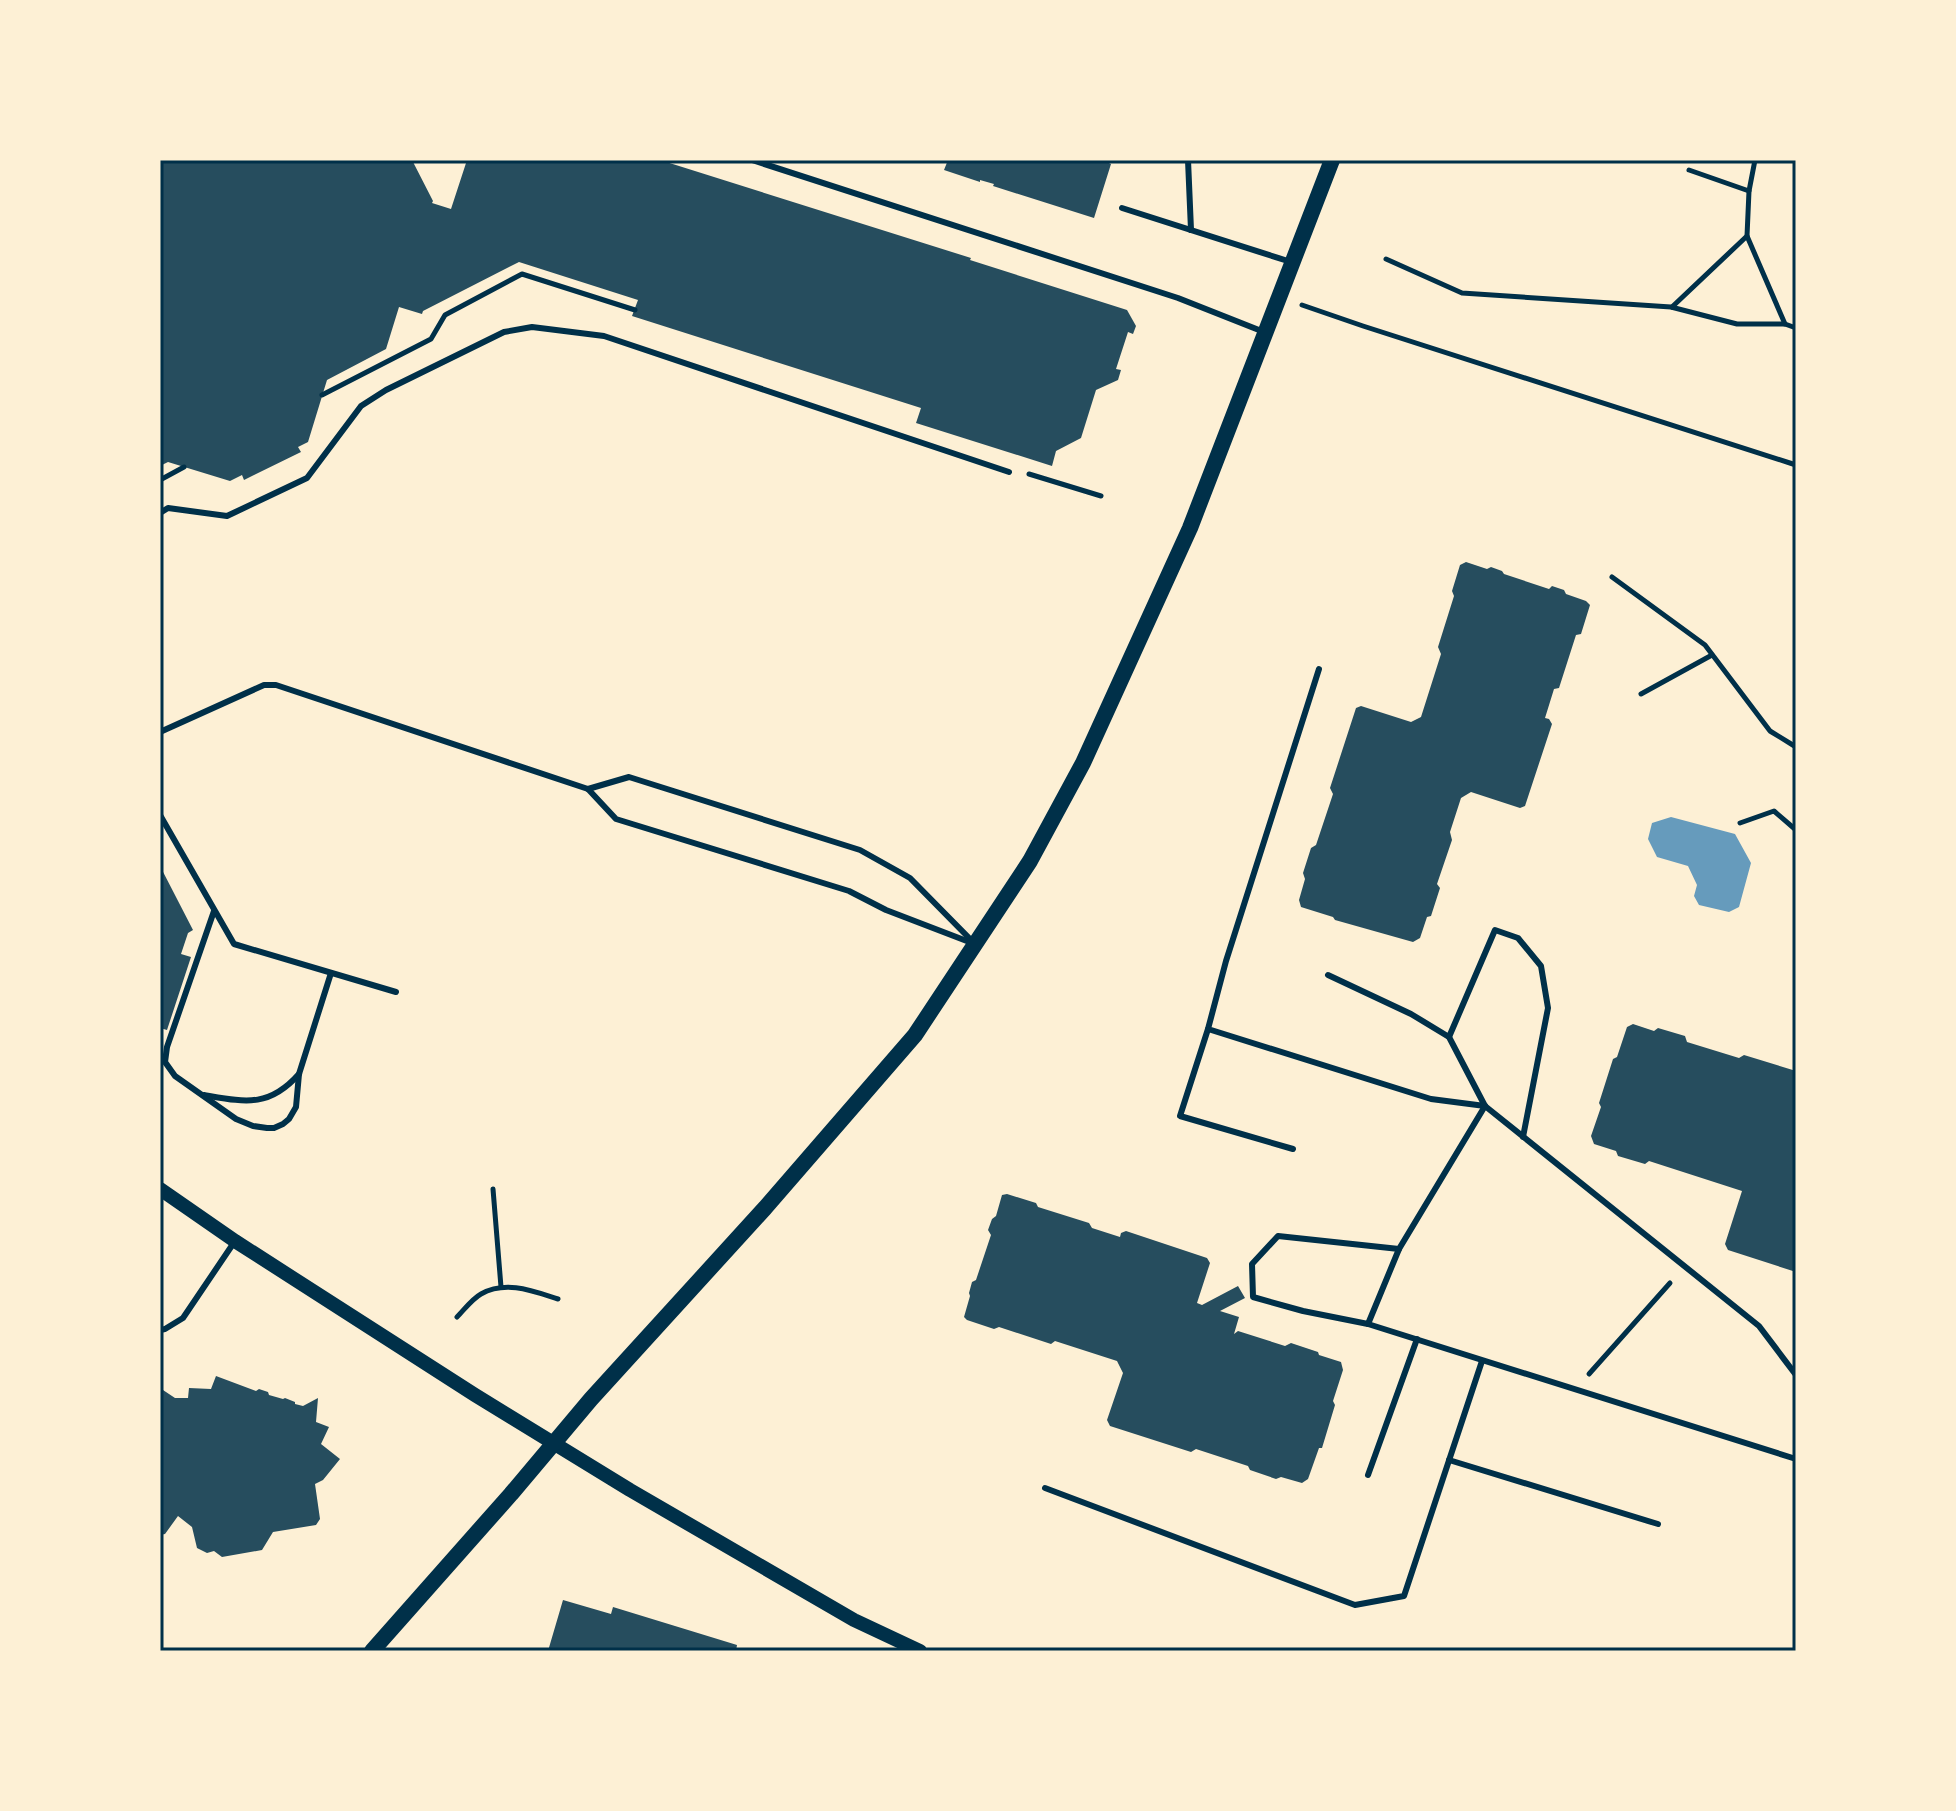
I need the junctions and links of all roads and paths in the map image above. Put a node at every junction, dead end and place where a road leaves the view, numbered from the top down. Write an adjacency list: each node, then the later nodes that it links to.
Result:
1 (752, 160): 16 (lane)
2 (1188, 160): 8 (lane)
3 (1332, 160): 11 (main road)
4 (1755, 160): 6 (path)
5 (1689, 170): 6 (path)
6 (1749, 191): 9 (path)
7 (1122, 208): 8 (lane)
8 (1191, 230): 11 (lane)
9 (1747, 236): 13 (path); 14 (path)
10 (1386, 259): 13 (path)
11 (1291, 262): 12 (main road)
12 (1279, 297): 16 (main road); 18 (path)
13 (1671, 307): 14 (path)
14 (1785, 324): 15 (path)
15 (1796, 328)
16 (1264, 332): 35 (main road)
17 (1032, 460): 22 (path)
18 (1796, 465)
19 (184, 467): 21 (path)
20 (1009, 472): 23 (lane)
21 (160, 480)
22 (1101, 496)
23 (160, 513)
24 (1612, 577): 25 (path)
25 (1712, 655): 27 (path); 29 (path)
26 (1319, 669): 39 (lane)
27 (1641, 694)
28 (160, 732): 30 (lane)
29 (1796, 747)
30 (588, 789): 35 (lane); 35 (lane)
31 (160, 815): 34 (lane)
32 (1740, 823): 33 (path)
33 (1796, 830)
34 (214, 911): 36 (lane); 42 (lane)
35 (975, 944): 60 (main road)
36 (331, 973): 38 (lane); 41 (lane)
37 (1328, 975): 40 (lane)
38 (396, 992)
39 (1208, 1029): 43 (lane); 45 (lane)
40 (1449, 1037): 43 (lane); 44 (lane)
41 (299, 1074): 42 (lane); 42 (lane)
42 (204, 1095)
43 (1485, 1106): 44 (lane); 49 (lane)
44 (1523, 1137): 50 (lane)
45 (1293, 1149)
46 (160, 1189): 48 (street)
47 (493, 1189): 51 (path)
48 (235, 1241): 55 (lane); 60 (street)
49 (1399, 1249): 54 (lane); 54 (lane)
50 (1685, 1266): 58 (lane); 59 (path)
51 (501, 1287): 52 (path); 53 (path)
52 (558, 1299)
53 (457, 1317)
54 (1368, 1324): 56 (lane)
55 (160, 1330)
56 (1417, 1339): 57 (lane); 63 (lane)
57 (1482, 1361): 59 (lane); 62 (lane)
58 (1796, 1375)
59 (1575, 1390): 61 (lane)
60 (554, 1444): 66 (main road); 67 (street)
61 (1796, 1459)
62 (1449, 1460): 64 (lane); 65 (lane)
63 (1368, 1475)
64 (1045, 1488)
65 (1658, 1524)
66 (372, 1651)
67 (920, 1651)

